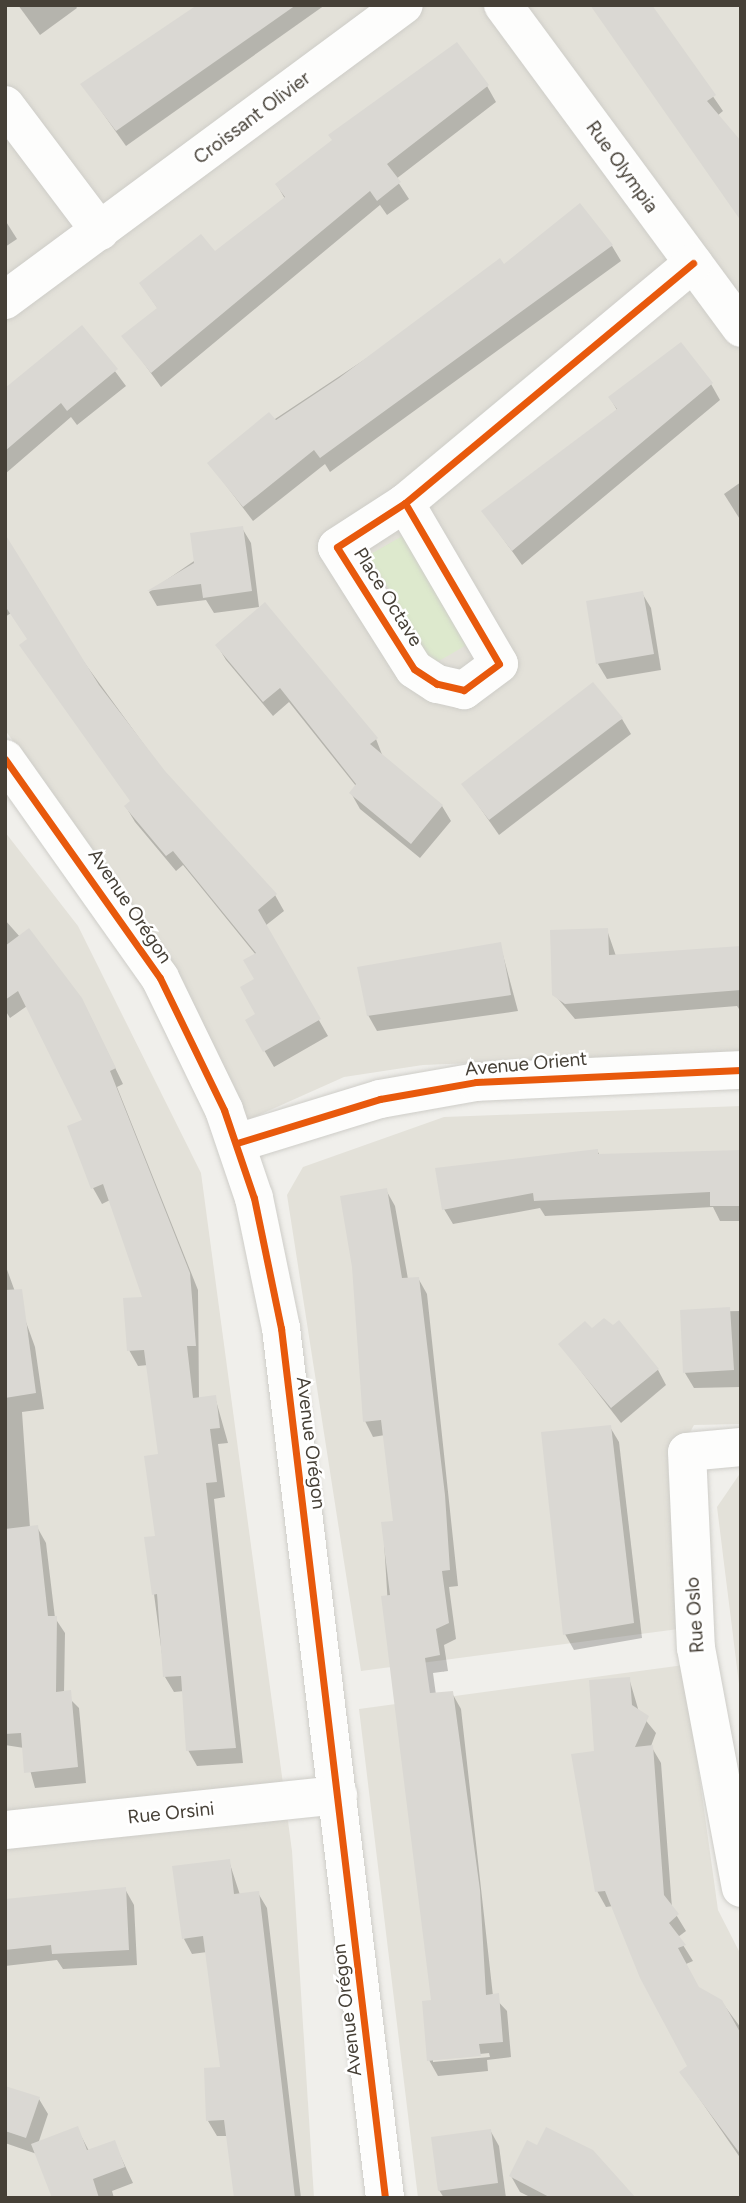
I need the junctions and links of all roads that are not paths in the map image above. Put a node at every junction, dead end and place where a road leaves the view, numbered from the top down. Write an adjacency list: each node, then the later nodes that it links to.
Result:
1 (404, 5): 4 (street, Croissant Olivier)
2 (503, 5): 5 (street, Rue Olympia)
3 (5, 105): 4 (street)
4 (100, 231): 6 (street, Croissant Olivier)
5 (692, 263): 7 (street, Rue Olympia); 8 (street, Place Octave)
6 (5, 300)
7 (741, 328)
8 (405, 503): 8 (street, Place Octave)
9 (5, 759): 11 (street, Avenue Orégon)
10 (741, 1070): 11 (street, Avenue Orient)
11 (237, 1143): 13 (street, Avenue Orégon)
12 (741, 1447): 14 (street, Rue Oslo)
13 (338, 1795): 15 (street, Rue Orsini); 17 (street, Avenue Orégon)
14 (733, 1829): 16 (street, Rue Oslo)
15 (5, 1830)
16 (741, 1888)
17 (385, 2198)

